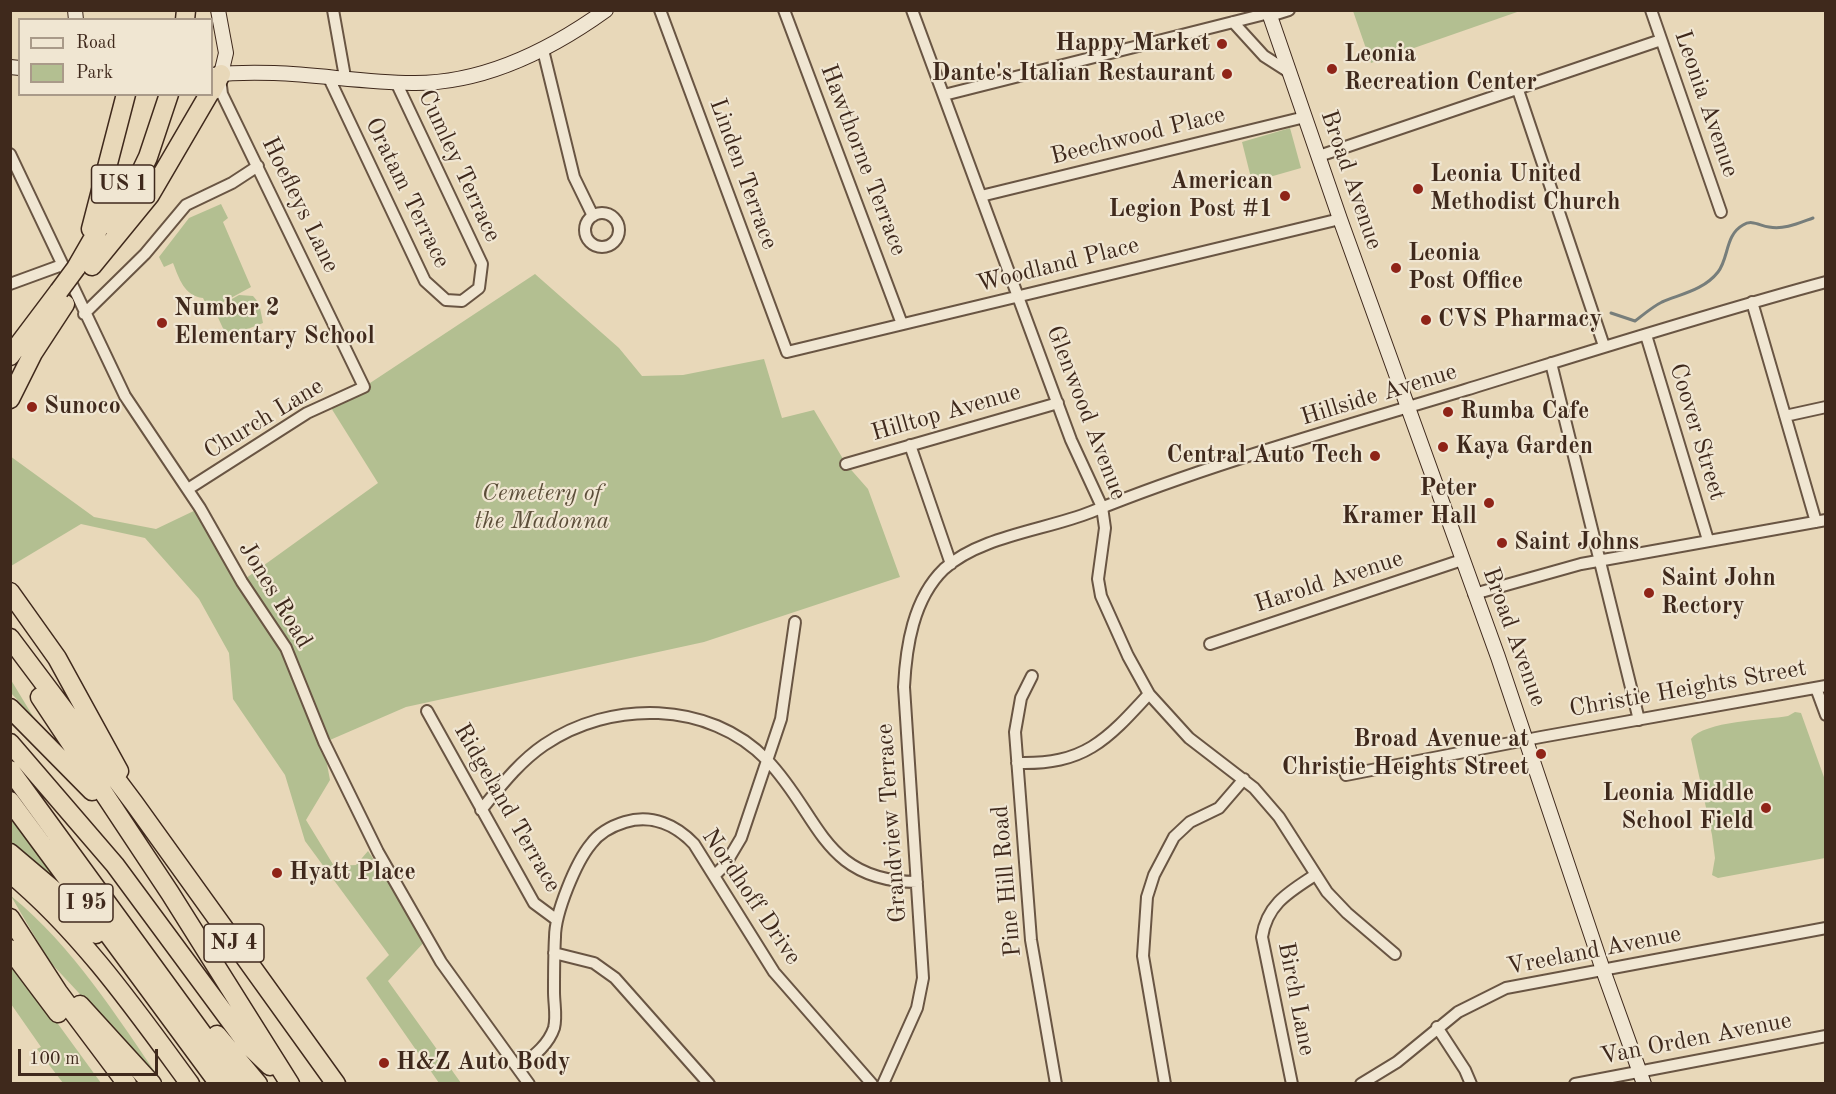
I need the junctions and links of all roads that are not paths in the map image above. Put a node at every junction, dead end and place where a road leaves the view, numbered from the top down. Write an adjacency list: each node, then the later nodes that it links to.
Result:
1 (218, 10): 14 (street)
2 (333, 10): 16 (street)
3 (606, 10): 12 (street)
4 (660, 10): 45 (street, Linden Terrace)
5 (784, 10): 41 (street, Hawthorne Terrace)
6 (912, 10): 19 (street, Glenwood Avenue)
7 (1289, 10): 9 (street)
8 (1651, 10): 11 (street, Leonia Avenue)
9 (1269, 13): 10 (street); 13 (street, Broad Avenue)
10 (1233, 22): 13 (street); 19 (street)
11 (1661, 40): 18 (street); 29 (street, Leonia Avenue)
12 (543, 50): 17 (street); 30 (street)
13 (1289, 72): 24 (street, Broad Avenue)
14 (216, 74): 15 (street); 27 (street, Hoefleys Lane)
15 (328, 76): 16 (street); 37 (street, Oratam Terrace)
16 (345, 78): 17 (street)
17 (396, 82): 37 (street, Cumley Terrace)
18 (1518, 90): 26 (street); 44 (street)
19 (944, 95): 28 (street, Glenwood Avenue)
20 (125, 96): 32 (highway)
21 (155, 96): 32 (highway, US 1)
22 (168, 96): 32 (highway, US 1)
23 (208, 96): 32 (highway)
24 (1305, 117): 26 (street, Broad Avenue); 28 (street, Beechwood Place)
25 (10, 154): 32 (street, Jones Road)
26 (1319, 156): 31 (street, Broad Avenue)
27 (258, 166): 40 (street); 48 (street, Hoefleys Lane)
28 (981, 196): 35 (street, Glenwood Avenue)
29 (1721, 212)
30 (593, 216)
31 (1340, 219): 35 (street, Woodland Place); 51 (street, Broad Avenue)
32 (78, 270): 34 (street); 36 (highway, US 1, bridge); 40 (street, Jones Road)
33 (1826, 282): 38 (street, Hillside Avenue)
34 (10, 284)
35 (1018, 296): 41 (street, Woodland Place); 50 (street, Glenwood Avenue)
36 (62, 297): 39 (highway, US 1); 49 (highway, US 1)
37 (467, 299)
38 (1752, 302): 42 (street, Hillside Avenue); 53 (street)
39 (47, 307): 43 (highway); 46 (highway, US 1)
40 (84, 314): 56 (street, Jones Road)
41 (902, 324): 45 (street, Woodland Place)
42 (1646, 335): 44 (street, Hillside Avenue); 59 (street, Coover Street)
43 (10, 346)
44 (1604, 346): 47 (street, Hillside Avenue)
45 (787, 352)
46 (10, 356)
47 (1551, 363): 51 (street, Hillside Avenue); 61 (street)
48 (364, 387): 56 (street, Church Lane)
49 (10, 399)
50 (1058, 403): 54 (street, Hilltop Avenue); 57 (street, Glenwood Avenue)
51 (1407, 407): 57 (street, Hillside Avenue); 60 (street, Broad Avenue)
52 (1826, 407): 53 (street)
53 (1785, 416): 58 (street)
54 (910, 445): 55 (street, Hilltop Avenue); 62 (street)
55 (846, 464)
56 (188, 489): 107 (street, Jones Road)
57 (1102, 507): 62 (street, Hillside Avenue); 71 (street, Glenwood Avenue)
58 (1821, 521): 59 (street)
59 (1708, 540): 61 (street)
60 (1462, 560): 64 (street, Broad Avenue); 67 (street, Harold Avenue)
61 (1601, 560): 64 (street); 75 (street)
62 (951, 564): 90 (street, Grandview Terrace)
63 (10, 592): 84 (highway)
64 (1474, 594): 76 (street, Broad Avenue)
65 (795, 622): 78 (street)
66 (10, 638): 84 (highway)
67 (1210, 644)
68 (10, 655): 94 (highway)
69 (1032, 676): 79 (street, Pine Hill Road)
70 (1821, 687): 74 (street); 75 (street, Christie Heights Street)
71 (1149, 694): 79 (street); 82 (street, Glenwood Avenue)
72 (10, 708): 94 (highway)
73 (427, 711): 85 (street, Ridgeland Terrace)
74 (1826, 715)
75 (1640, 720): 76 (street, Christie Heights Street)
76 (1526, 740): 81 (street, Christie Heights Street); 102 (street, Broad Avenue)
77 (10, 743): 116 (highway)
78 (767, 760): 85 (street); 88 (street); 90 (street)
79 (1017, 763): 122 (street, Pine Hill Road)
80 (10, 770): 101 (highway, I 95)
81 (1346, 775)
82 (1244, 779): 89 (street, Glenwood Avenue); 123 (street)
83 (10, 801): 104 (highway, I 95)
84 (134, 803): 117 (highway, NJ 4)
85 (481, 810): 95 (street, Ridgeland Terrace)
86 (10, 853): 104 (highway)
87 (10, 873): 92 (highway, I 95)
88 (715, 875): 95 (street, Nordhoff Drive); 120 (street, Nordhoff Drive)
89 (1315, 875): 100 (street, Glenwood Avenue); 124 (street, Birch Lane)
90 (917, 882): 121 (street, Grandview Terrace)
91 (10, 884): 92 (highway)
92 (45, 903): 112 (highway, I 95)
93 (10, 918): 103 (highway)
94 (187, 920): 116 (highway)
95 (557, 920): 99 (street, Nordhoff Drive)
96 (1826, 928): 102 (street, Vreeland Avenue)
97 (10, 940): 103 (highway)
98 (10, 949): 103 (highway)
99 (554, 953): 107 (street, Nordhoff Drive); 119 (street)
100 (1395, 954)
101 (156, 970): 114 (highway, I 95); 115 (highway)
102 (1603, 970): 105 (street, Vreeland Avenue); 108 (street, Broad Avenue)
103 (35, 971): 109 (highway); 110 (highway); 111 (highway)
104 (160, 1005): 113 (highway, I 95)
105 (1437, 1027): 125 (street, Vreeland Avenue); 126 (street)
106 (1826, 1036): 108 (street, Van Orden Avenue)
107 (518, 1068): 118 (street, Jones Road)
108 (1642, 1078): 127 (street, Van Orden Avenue)
109 (112, 1083)
110 (127, 1083)
111 (152, 1083)
112 (190, 1083)
113 (219, 1083)
114 (239, 1083)
115 (258, 1083)
116 (289, 1083)
117 (336, 1083)
118 (529, 1083)
119 (709, 1083)
120 (872, 1083)
121 (884, 1083)
122 (1056, 1083)
123 (1165, 1083)
124 (1292, 1083)
125 (1361, 1083)
126 (1471, 1083)
127 (1575, 1083)

